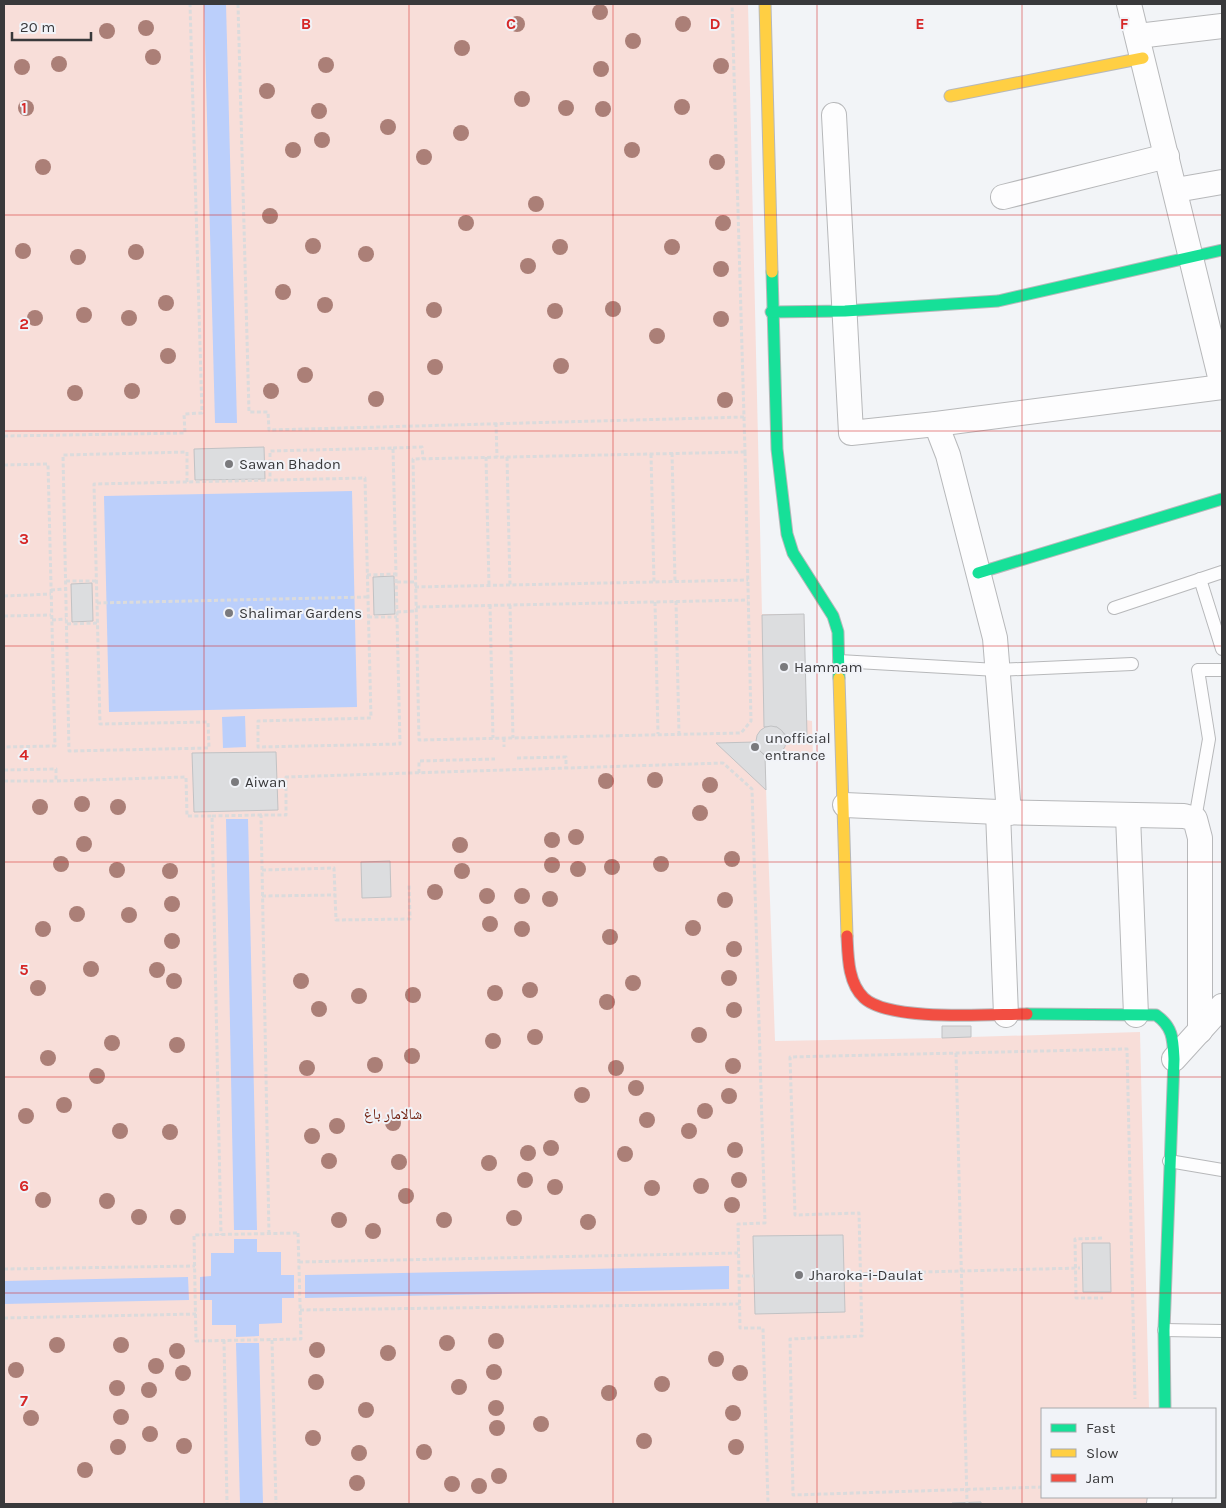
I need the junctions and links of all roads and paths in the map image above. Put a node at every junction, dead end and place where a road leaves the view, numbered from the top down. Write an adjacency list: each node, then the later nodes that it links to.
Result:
1 (190, 4): 22 (path)
2 (238, 4): 20 (path)
3 (732, 4): 19 (path)
4 (765, 4): 16 (street)
5 (1130, 4): 7 (street)
6 (1222, 26): 7 (street)
7 (1141, 47): 8 (street); 10 (street)
8 (950, 96)
9 (834, 115): 17 (street)
10 (1167, 156): 12 (street); 13 (street)
11 (1222, 182): 12 (street)
12 (1176, 190): 15 (street)
13 (1003, 197)
14 (1222, 250): 15 (street)
15 (1192, 257): 17 (street); 18 (street)
16 (771, 312): 17 (street); 72 (street)
17 (844, 312): 21 (street)
18 (1222, 386): 21 (street)
19 (744, 417): 20 (path); 24 (path)
20 (496, 423): 28 (path)
21 (936, 424): 36 (street)
22 (4, 436)
23 (393, 448): 30 (path); 32 (path); 37 (path)
24 (745, 452): 25 (path); 40 (path)
25 (672, 453): 26 (path); 43 (path)
26 (651, 454): 29 (path); 46 (path)
27 (486, 457): 28 (path); 30 (path); 47 (path)
28 (497, 457): 29 (path)
29 (506, 457): 48 (path)
30 (422, 459): 45 (path)
31 (4, 465): 51 (path)
32 (270, 480): 33 (path); 38 (path)
33 (188, 482): 41 (path); 42 (path)
34 (1222, 499): 36 (street)
35 (1222, 572): 39 (lane)
36 (978, 573): 74 (street)
37 (396, 574): 38 (path); 44 (path)
38 (367, 575): 54 (path)
39 (1200, 579): 61 (lane); 71 (lane)
40 (748, 580): 43 (path); 55 (path)
41 (66, 581): 42 (path); 50 (path)
42 (96, 581): 58 (path)
43 (675, 581): 46 (path)
44 (396, 582): 45 (path); 63 (path)
45 (415, 582): 49 (path)
46 (654, 582): 48 (path)
47 (489, 585): 48 (path); 49 (path)
48 (510, 585)
49 (415, 587): 62 (path)
50 (66, 589): 51 (path); 69 (path)
51 (51, 590): 52 (path)
52 (51, 594): 53 (path); 64 (path)
53 (4, 596)
54 (368, 597): 58 (path); 66 (path)
55 (748, 600): 57 (path); 77 (path)
56 (655, 602): 57 (path); 60 (path); 76 (path)
57 (676, 602): 77 (path)
58 (97, 604): 70 (path)
59 (490, 605): 60 (path); 62 (path); 78 (path)
60 (510, 605): 80 (path)
61 (1114, 608)
62 (416, 609): 63 (path); 78 (path)
63 (397, 612): 67 (path)
64 (51, 615): 65 (path); 68 (path)
65 (4, 616)
66 (368, 617): 67 (path); 67 (path)
67 (397, 617)
68 (52, 620): 69 (path); 81 (path)
69 (66, 621): 70 (path); 70 (path)
70 (97, 623)
71 (1222, 649)
72 (839, 662): 74 (lane); 90 (street)
73 (1132, 664): 74 (lane)
74 (997, 670): 91 (street)
75 (1222, 670): 95 (lane)
76 (658, 734): 77 (path); 80 (path)
77 (679, 734)
78 (493, 738): 79 (path)
79 (504, 738): 80 (path); 82 (path)
80 (513, 738)
81 (4, 747)
82 (504, 747)
83 (517, 758): 85 (path)
84 (495, 759): 87 (path)
85 (566, 769): 87 (path); 111 (path)
86 (4, 770): 89 (path)
87 (419, 773): 92 (path)
88 (4, 781): 89 (path)
89 (56, 781): 93 (path)
90 (845, 805): 91 (street); 101 (street)
91 (1004, 812): 94 (street); 101 (street)
92 (261, 815): 93 (path); 96 (path)
93 (212, 816): 109 (path)
94 (1128, 816): 95 (street); 102 (street)
95 (1195, 819): 103 (street)
96 (262, 870): 98 (path); 99 (path)
97 (409, 884): 98 (path)
98 (335, 895): 99 (path)
99 (262, 896): 108 (path)
100 (1222, 1006): 103 (street)
101 (1006, 1015): 102 (street)
102 (1136, 1015): 105 (street)
103 (1200, 1031): 105 (street)
104 (956, 1053): 117 (path); 119 (path); 131 (path)
105 (1174, 1059): 106 (street)
106 (1169, 1161): 107 (lane); 127 (street)
107 (1222, 1170)
108 (270, 1234): 109 (path); 112 (path)
109 (221, 1235): 113 (path)
110 (1102, 1238): 114 (path)
111 (738, 1253): 112 (path); 120 (path)
112 (298, 1262): 124 (path)
113 (195, 1266): 116 (path); 125 (path)
114 (1075, 1268): 115 (path); 117 (path); 122 (path)
115 (1080, 1268)
116 (4, 1269)
117 (961, 1272): 119 (path); 134 (path)
118 (844, 1274): 119 (path)
119 (861, 1274): 134 (path)
120 (739, 1276): 121 (path); 123 (path)
121 (754, 1276)
122 (1103, 1298)
123 (740, 1304): 124 (path); 138 (path)
124 (300, 1310): 130 (path)
125 (196, 1314): 126 (path); 129 (path)
126 (4, 1318)
127 (1164, 1330): 128 (lane); 132 (street)
128 (1222, 1331)
129 (224, 1340): 130 (path); 136 (path)
130 (272, 1340): 137 (path)
131 (1136, 1408)
132 (1165, 1408)
133 (1041, 1487): 134 (path)
134 (966, 1489): 135 (path)
135 (967, 1503)
136 (227, 1504)
137 (276, 1504)
138 (768, 1504)

